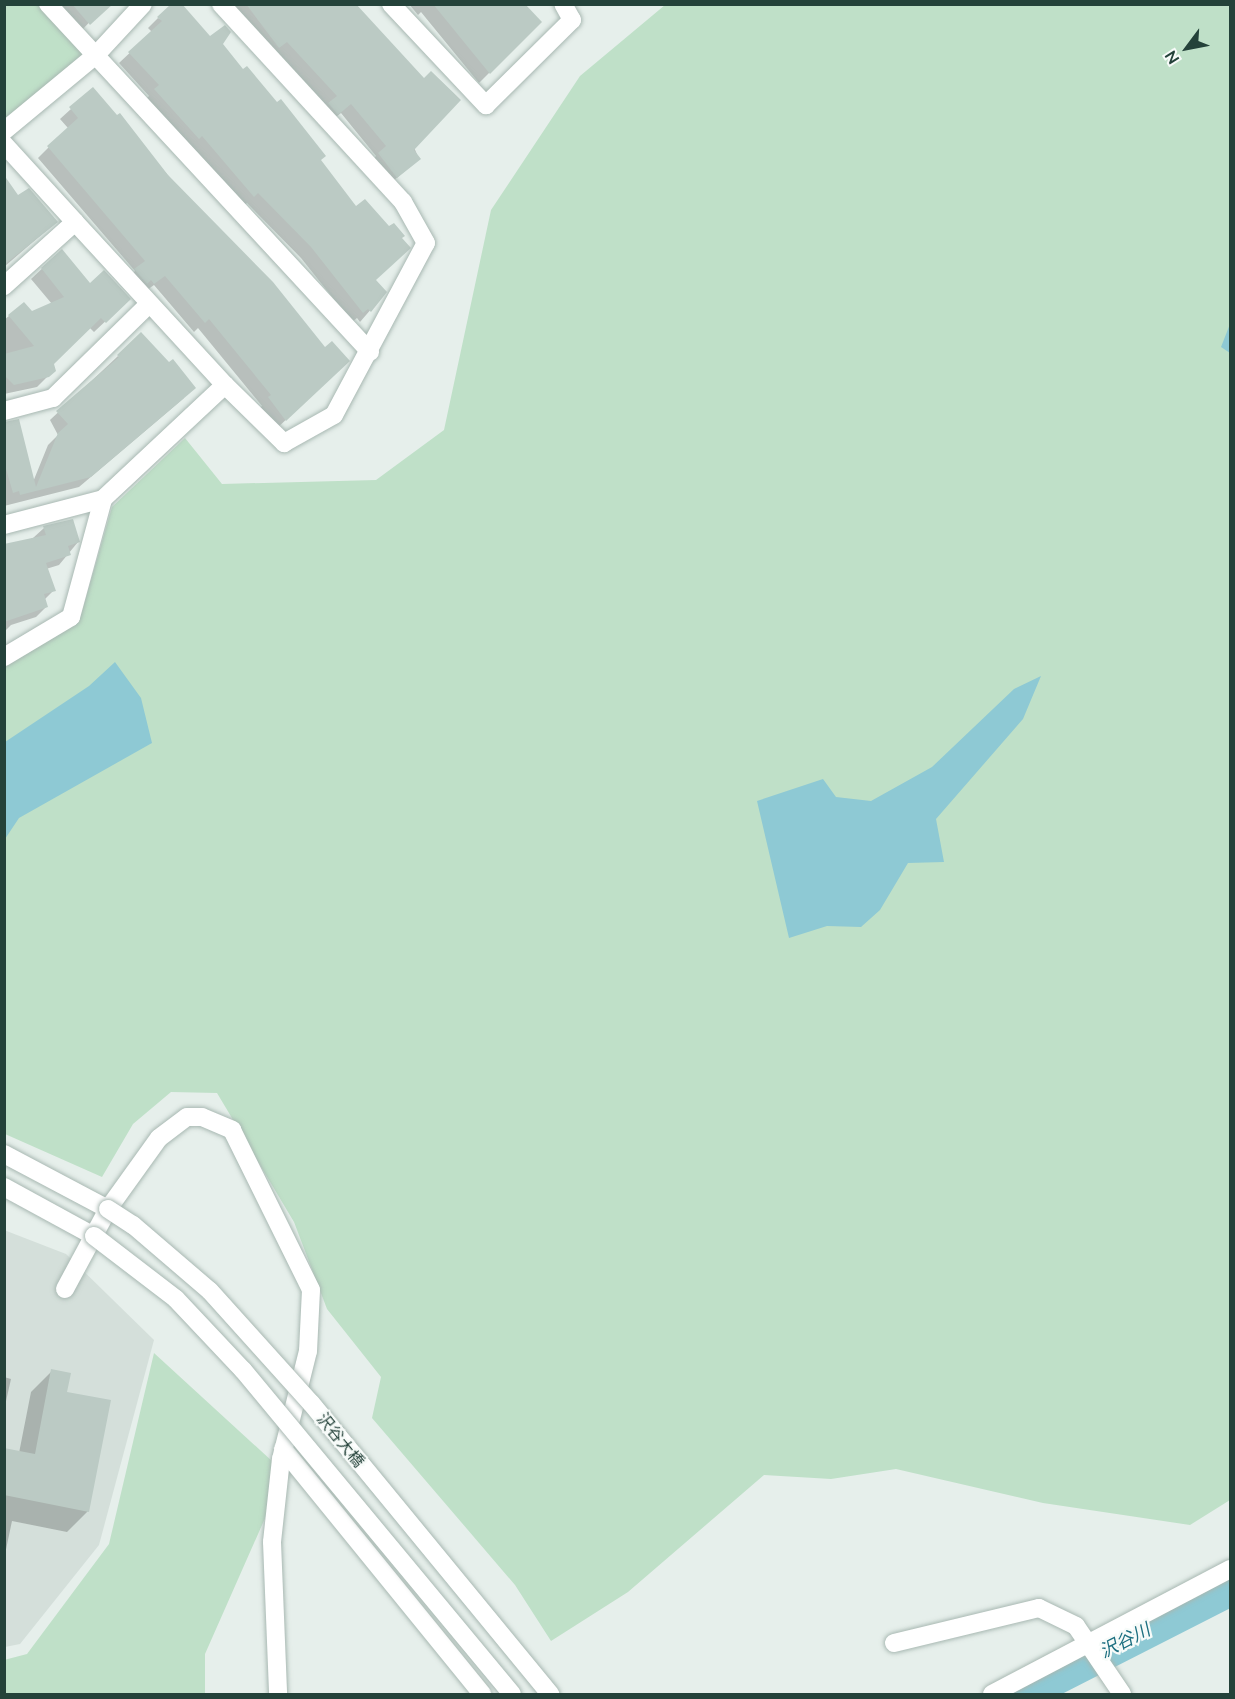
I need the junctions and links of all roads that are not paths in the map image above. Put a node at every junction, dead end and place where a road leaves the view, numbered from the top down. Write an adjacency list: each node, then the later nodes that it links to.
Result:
1 (48, 4): 6 (street)
2 (143, 4): 6 (street)
3 (221, 4): 12 (street)
4 (391, 4): 5 (street)
5 (563, 4)
6 (96, 56): 7 (street); 12 (street)
7 (4, 131)
8 (4, 144): 9 (street)
9 (75, 222): 10 (street); 11 (street)
10 (4, 285)
11 (149, 304): 13 (street); 14 (street)
12 (370, 352): 13 (street)
13 (225, 385): 15 (street)
14 (4, 411)
15 (103, 499): 16 (street); 17 (street)
16 (4, 525)
17 (4, 657)
18 (4, 1154): 20 (street, 沢谷大橋)
19 (4, 1187): 21 (street, 沢谷大橋)
20 (108, 1209): 21 (street); 23 (street); 30 (street, 沢谷大橋, bridge)
21 (94, 1236): 22 (street); 29 (street, 沢谷大橋, bridge)
22 (65, 1289)
23 (283, 1449): 27 (street); 28 (street)
24 (1230, 1569): 26 (street)
25 (894, 1643): 26 (street)
26 (1090, 1646): 31 (street); 32 (street)
27 (278, 1695)
28 (482, 1695)
29 (512, 1695)
30 (550, 1695)
31 (992, 1695)
32 (1122, 1695)

